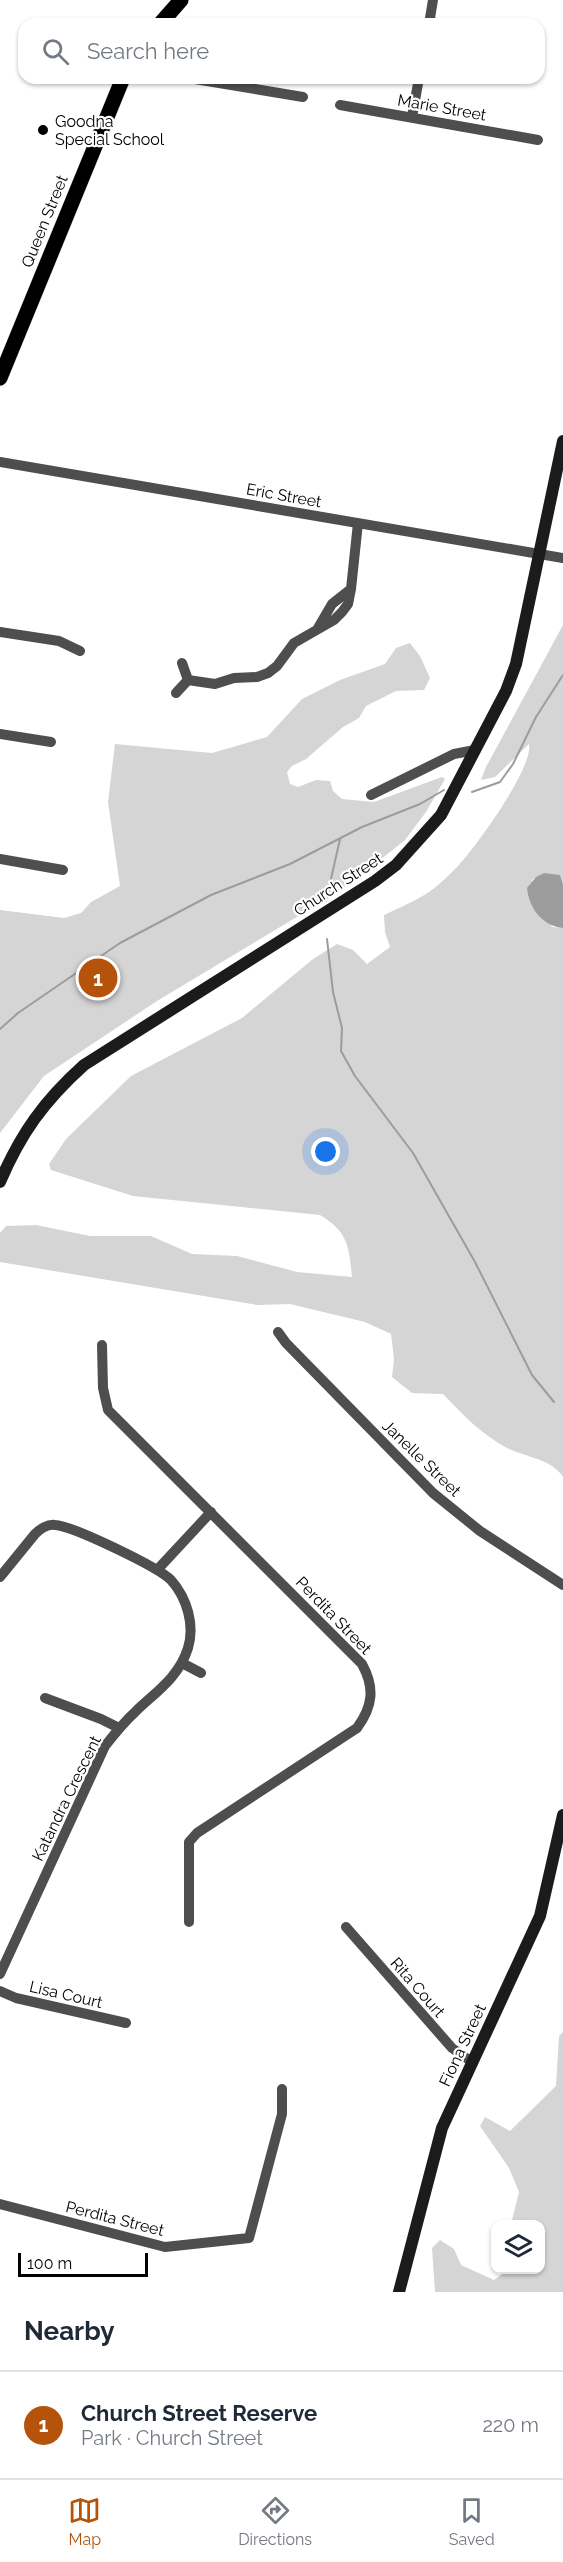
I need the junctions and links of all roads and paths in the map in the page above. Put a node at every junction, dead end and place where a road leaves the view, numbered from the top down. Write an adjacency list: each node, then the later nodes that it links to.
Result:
1 (182, 0): 3 (main road)
2 (433, 0): 4 (street)
3 (166, 18)
4 (430, 18)
5 (121, 84): 12 (main road, Queen Street)
6 (225, 84): 8 (street)
7 (418, 84): 10 (street)
8 (303, 97)
9 (340, 105): 10 (street, Marie Street)
10 (412, 117): 11 (street, Marie Street)
11 (538, 140)
12 (0, 378)
13 (563, 441): 16 (street, Church Street)
14 (0, 462): 15 (street, Eric Street)
15 (358, 523): 16 (street, Eric Street); 21 (street)
16 (538, 554): 17 (street, Eric Street); 25 (street, Church Street)
17 (563, 558)
18 (0, 632): 19 (street)
19 (80, 651)
20 (182, 663): 21 (street)
21 (188, 680): 22 (street)
22 (176, 693)
23 (0, 734): 24 (street)
24 (51, 742)
25 (475, 750): 26 (street); 29 (street, Church Street)
26 (371, 795)
27 (0, 860): 28 (street)
28 (63, 870)
29 (0, 1182)
30 (279, 1332): 35 (street, Janelle Street)
31 (102, 1345): 32 (street, Perdita Street)
32 (211, 1512): 33 (street); 41 (street, Perdita Street)
33 (158, 1569): 34 (street, Katandra Crescent); 36 (street, Katandra Crescent)
34 (0, 1577)
35 (563, 1585)
36 (182, 1663): 37 (street); 39 (street, Katandra Crescent)
37 (201, 1673)
38 (45, 1698): 39 (street)
39 (119, 1728): 43 (street, Katandra Crescent)
40 (563, 1815): 46 (street, Fiona Street)
41 (189, 1922)
42 (346, 1927): 46 (street, Rita Court)
43 (0, 1974)
44 (0, 1991): 45 (street, Lisa Court)
45 (126, 2023)
46 (472, 2062): 49 (street, Fiona Street)
47 (282, 2089): 48 (street, Perdita Street)
48 (0, 2204)
49 (399, 2292)

